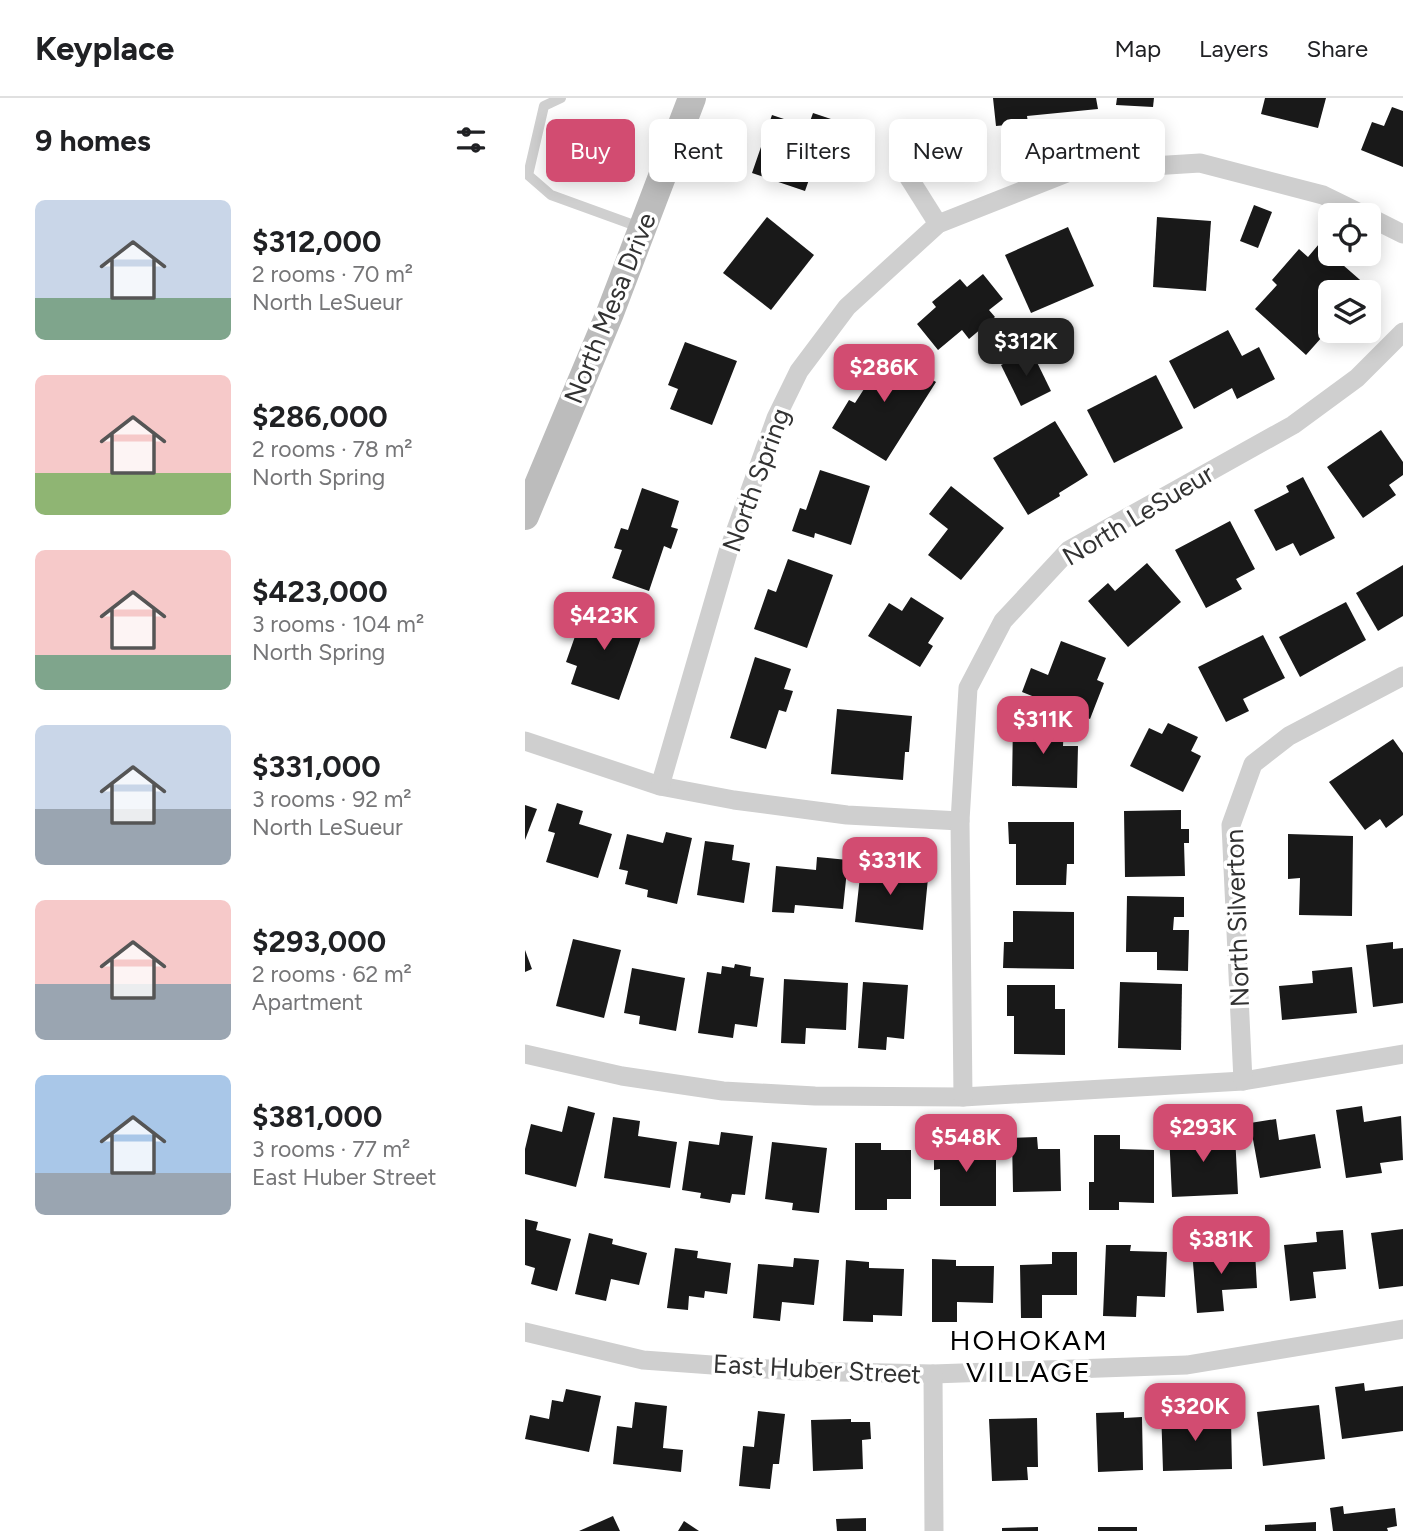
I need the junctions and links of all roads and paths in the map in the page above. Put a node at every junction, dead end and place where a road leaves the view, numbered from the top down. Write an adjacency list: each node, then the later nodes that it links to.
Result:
1 (561, 98): 7 (lane)
2 (692, 98): 7 (main road, North Mesa Drive)
3 (912, 182): 6 (street)
4 (1339, 203): 6 (street)
5 (1381, 223): 8 (street)
6 (938, 224): 13 (street, North Spring)
7 (642, 228): 10 (main road, North Mesa Drive)
8 (1403, 234)
9 (1403, 332): 14 (street, North LeSueur)
10 (525, 516)
11 (1403, 676): 17 (street, North Silverton)
12 (525, 741): 13 (street)
13 (660, 786): 14 (street)
14 (960, 821): 18 (street, North LeSueur)
15 (525, 1054): 18 (street)
16 (1403, 1054): 17 (street)
17 (1243, 1081): 18 (street)
18 (963, 1097)
19 (1403, 1329): 21 (street, East Huber Street)
20 (525, 1332): 21 (street, East Huber Street)
21 (933, 1374): 22 (street)
22 (934, 1531)

